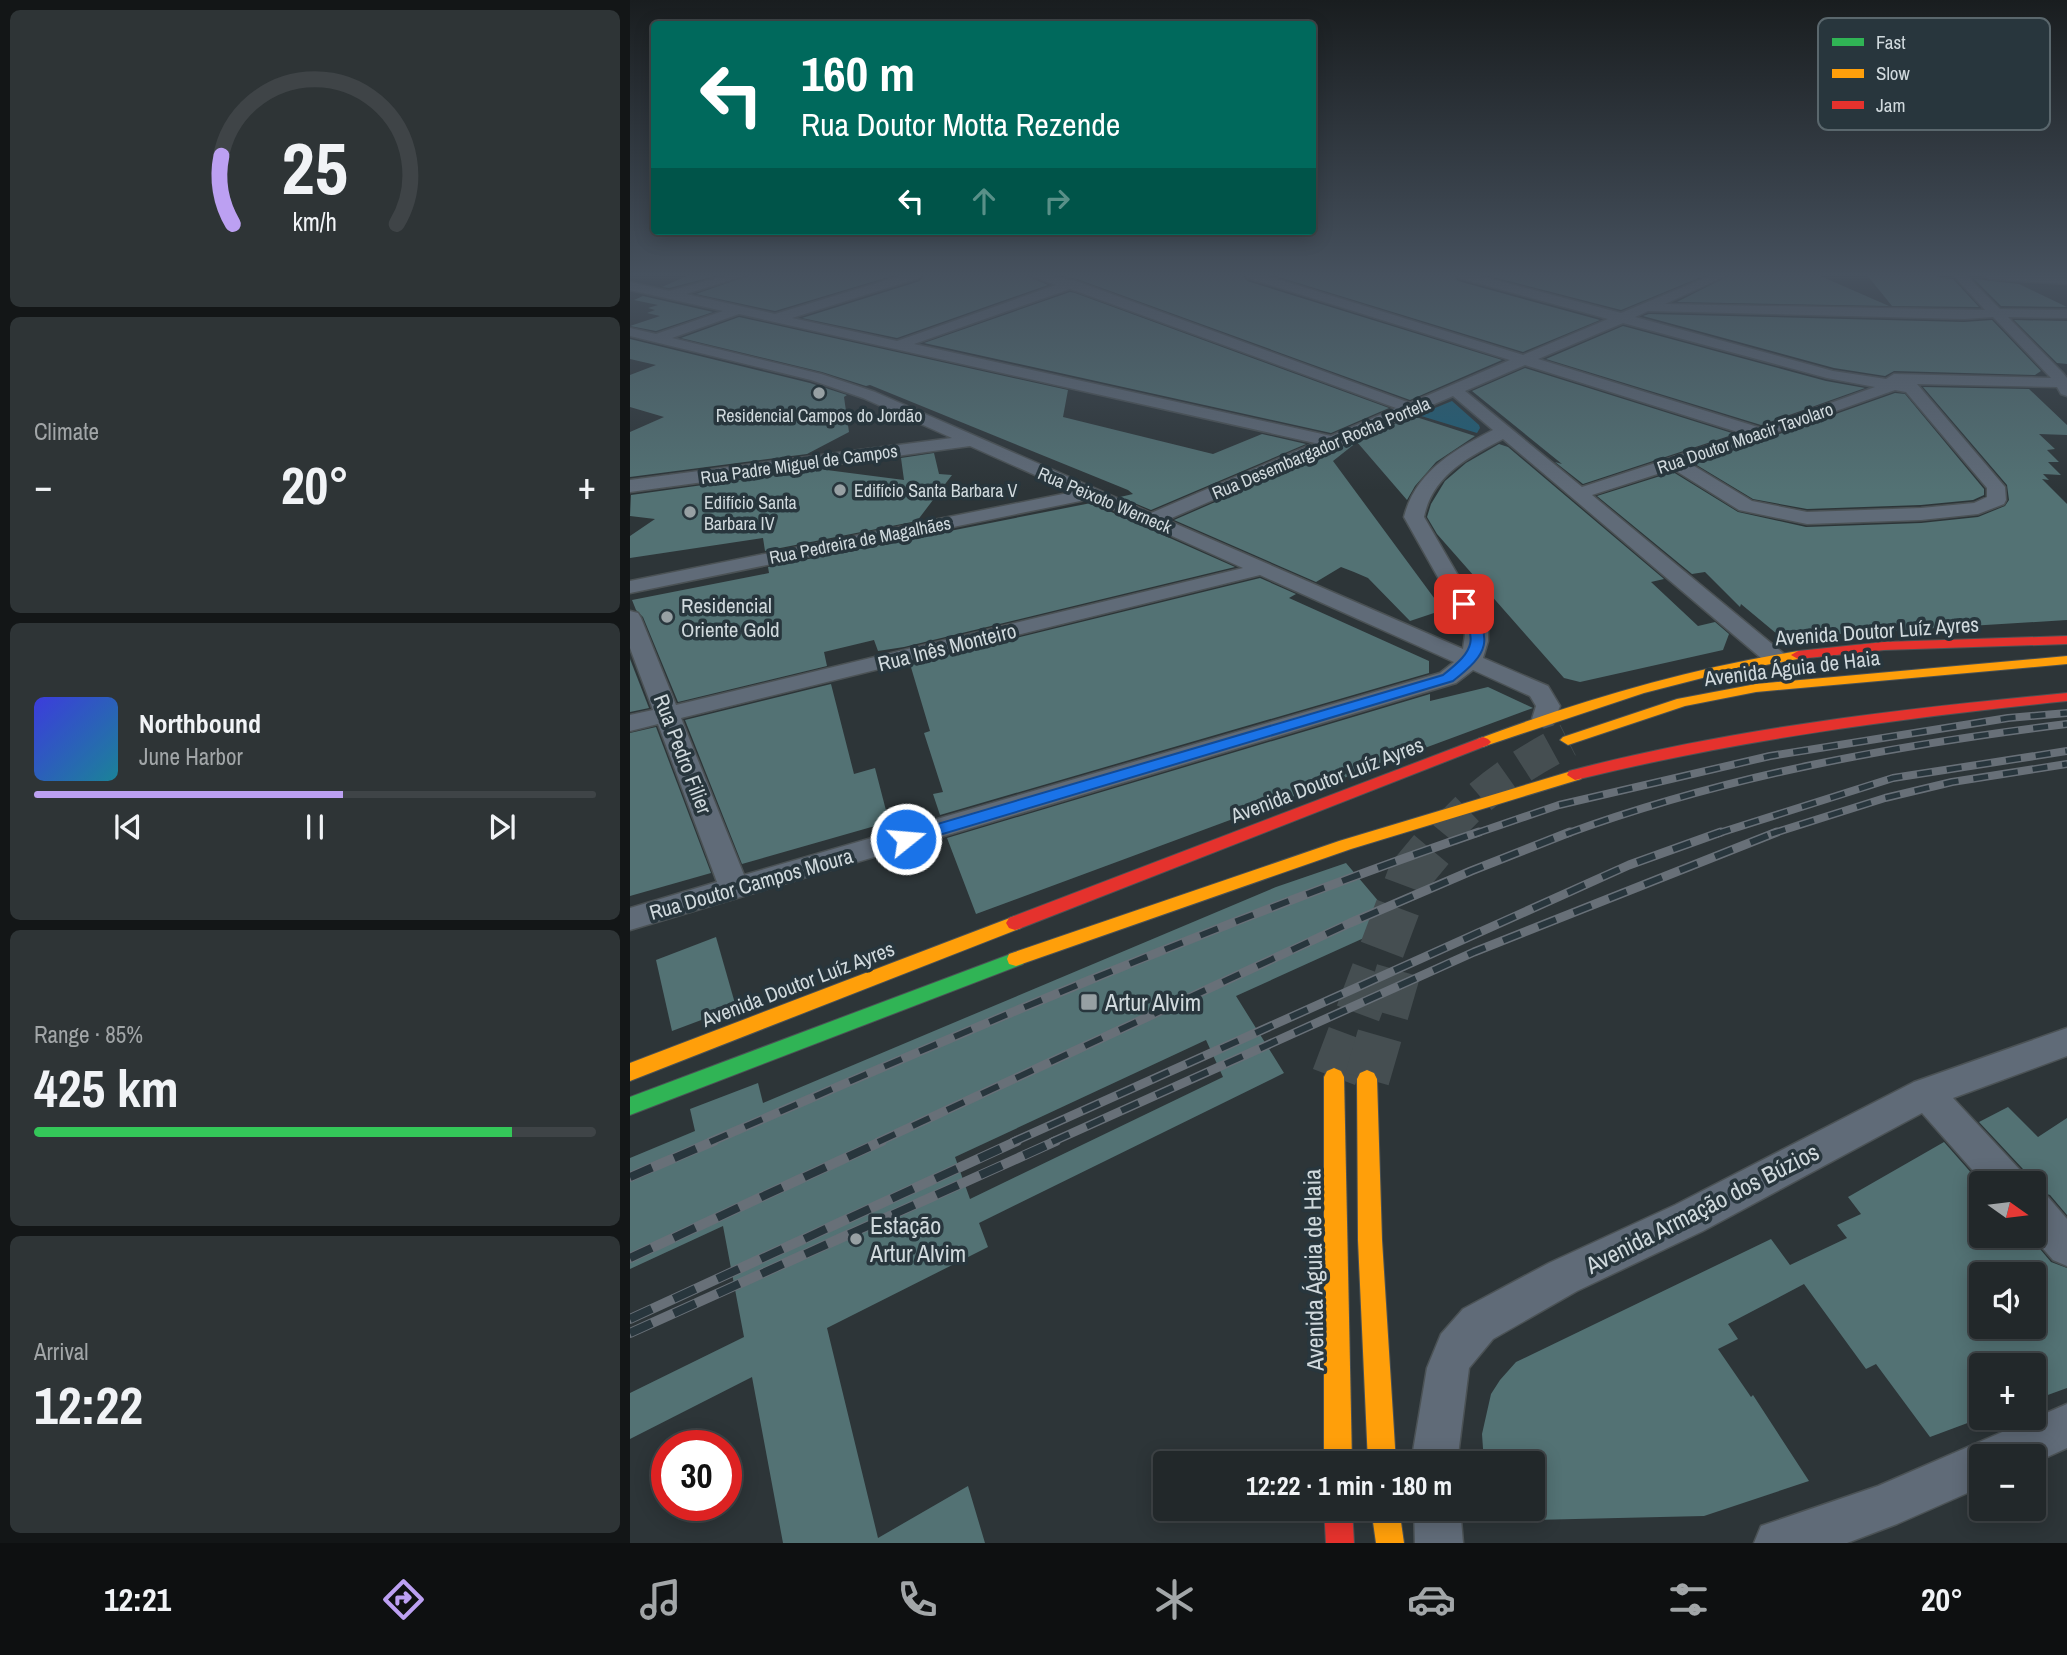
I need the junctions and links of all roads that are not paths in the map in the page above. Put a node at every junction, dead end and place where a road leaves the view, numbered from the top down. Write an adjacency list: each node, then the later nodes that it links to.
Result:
1 (694, 347): 18 (street, Rua Peixoto Werneck)
2 (901, 347): 19 (street)
3 (1241, 347): 14 (street)
4 (1484, 347): 8 (street)
5 (1555, 347): 8 (street, Rua Desembargador Rocha Portela)
6 (1728, 347): 9 (street)
7 (2030, 347): 12 (street)
8 (1526, 360): 13 (street, Rua Desembargador Rocha Portela); 17 (street)
9 (1848, 379): 11 (street)
10 (2037, 383): 11 (street); 12 (street); 15 (street)
11 (1902, 384): 17 (street, Rua Doutor Moacir Tavolaro); 20 (street)
12 (2066, 386)
13 (1456, 391): 14 (street, Rua Desembargador Rocha Portela); 16 (street)
14 (1413, 409): 19 (street, Rua Desembargador Rocha Portela)
15 (2067, 409)
16 (1503, 432): 23 (street); 30 (street)
17 (1760, 434): 20 (street, Rua Doutor Moacir Tavolaro)
18 (968, 441): 21 (street, Rua Padre Miguel de Campos); 22 (street, Rua Peixoto Werneck)
19 (1335, 442): 24 (street, Rua Desembargador Rocha Portela)
20 (1674, 462): 23 (street, Rua Doutor Moacir Tavolaro)
21 (630, 486)
22 (1089, 494): 24 (street, Rua Peixoto Werneck); 26 (street, Rua Pedreira de Magalhães)
23 (1578, 494): 29 (street)
24 (1150, 520): 25 (street, Rua Peixoto Werneck)
25 (1262, 568): 30 (street, Rua Peixoto Werneck); 34 (street, Rua Inês Monteiro)
26 (630, 587)
27 (630, 618): 34 (street, Rua Pedro Filier)
28 (2067, 640): 29 (main road, Avenida Doutor Luíz Ayres)
29 (1775, 658): 36 (main road, Avenida Doutor Luíz Ayres)
30 (1471, 660): 36 (street, Rua Peixoto Werneck); 41 (street, Rua Doutor Campos Moura)
31 (2067, 660): 39 (main road, Avenida Águia de Haia)
32 (2067, 675): 35 (main road, Avenida Águia de Haia)
33 (2067, 697): 48 (main road)
34 (668, 714): 37 (street, Rua Inês Monteiro); 41 (street, Rua Pedro Filier)
35 (1693, 716)
36 (1544, 719): 44 (main road, Avenida Doutor Luíz Ayres)
37 (630, 723)
38 (1669, 724): 40 (main road)
39 (1569, 740)
40 (1585, 751)
41 (735, 890): 42 (street, Rua Doutor Campos Moura)
42 (630, 919)
43 (2067, 1042): 47 (street, Avenida Armação dos Búzios)
44 (630, 1072)
45 (1334, 1077): 54 (main road, Avenida Águia de Haia)
46 (1367, 1079): 55 (main road)
47 (1926, 1093): 49 (street); 56 (street, Avenida Armação dos Búzios)
48 (630, 1105)
49 (1997, 1171)
50 (2046, 1223): 51 (street)
51 (2067, 1247)
52 (2067, 1426): 53 (street)
53 (2026, 1444)
54 (1338, 1451)
55 (1381, 1451)
56 (1436, 1451)
57 (1969, 1469): 64 (street)
58 (1339, 1521): 61 (main road)
59 (1387, 1521): 62 (main road)
60 (1438, 1521): 63 (street)
61 (1340, 1543)
62 (1390, 1543)
63 (1439, 1543)
64 (1778, 1543)

